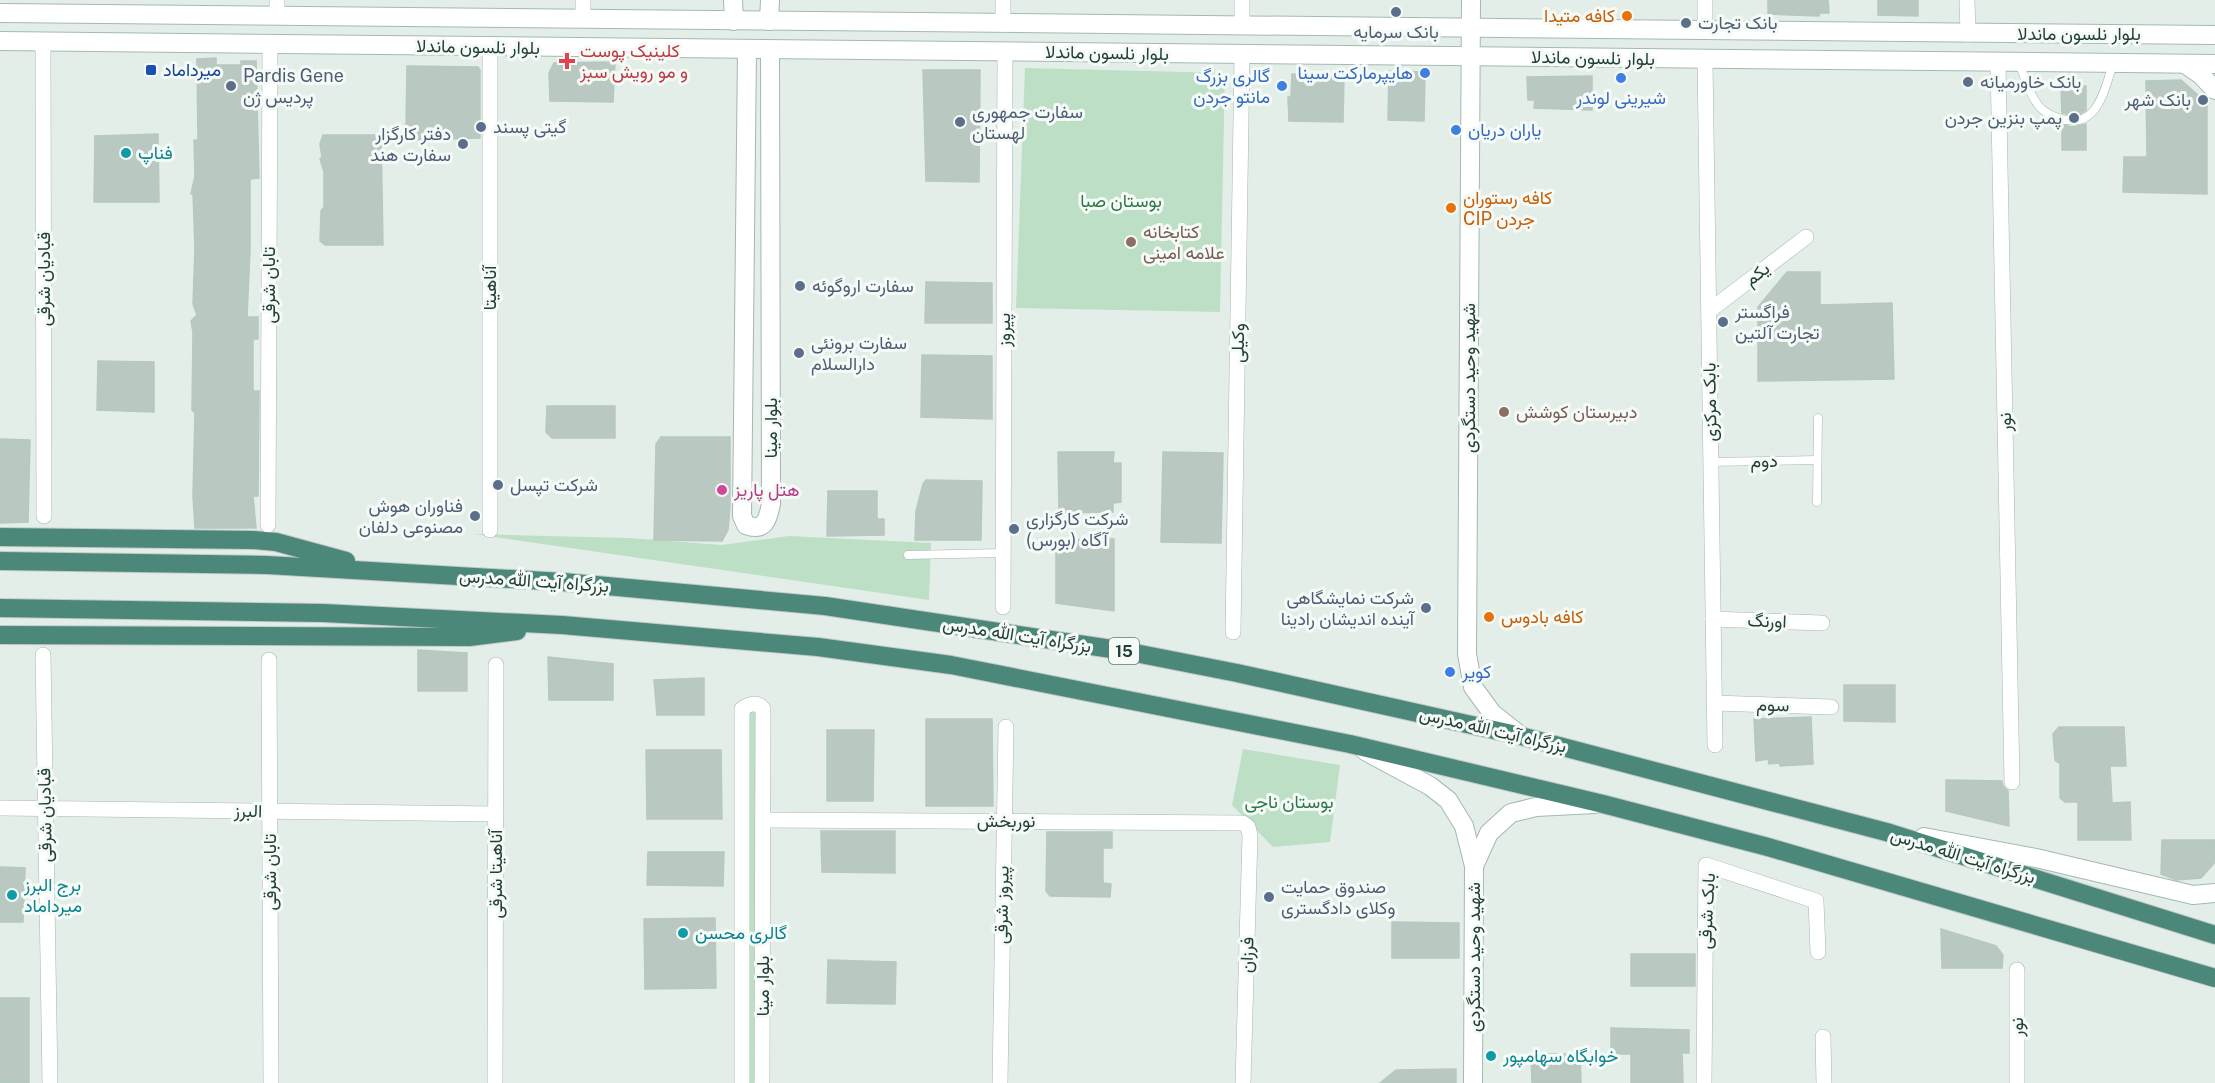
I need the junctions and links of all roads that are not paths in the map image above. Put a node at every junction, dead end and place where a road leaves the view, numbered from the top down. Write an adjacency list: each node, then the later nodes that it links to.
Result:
1 (583, 0): 12 (street)
2 (733, 0): 13 (main road)
3 (770, 0): 14 (main road)
4 (1003, 0): 16 (street)
5 (1242, 0): 17 (street)
6 (1471, 0): 18 (main road, شهید وحید دستگردی)
7 (1705, 0): 19 (street)
8 (1967, 0): 20 (street)
9 (46, 7): 10 (main road, بلوار نلسون ماندلا); 11 (main road, بلوار نلسون ماندلا)
10 (277, 8): 12 (main road, بلوار نلسون ماندلا)
11 (0, 14)
12 (583, 20): 13 (main road, بلوار نلسون ماندلا)
13 (734, 21): 14 (main road, بلوار نلسون ماندلا)
14 (770, 21): 15 (main road, بلوار نلسون ماندلا)
15 (898, 23): 16 (main road, بلوار نلسون ماندلا); 28 (main road)
16 (1003, 24): 17 (main road, بلوار نلسون ماندلا)
17 (1242, 26): 18 (main road, بلوار نلسون ماندلا)
18 (1470, 28): 19 (main road, بلوار نلسون ماندلا); 31 (main road, شهید وحید دستگردی)
19 (1705, 31): 20 (main road, بلوار نلسون ماندلا)
20 (1968, 34): 21 (main road, بلوار نلسون ماندلا)
21 (2215, 35)
22 (0, 41): 23 (main road, بلوار نلسون ماندلا)
23 (43, 42): 24 (main road, بلوار نلسون ماندلا); 47 (street, قبادیان شرقی)
24 (270, 44): 25 (main road, بلوار نلسون ماندلا); 48 (street, تابان شرقی)
25 (490, 47): 26 (main road, بلوار نلسون ماندلا); 49 (street, آناهیتا)
26 (747, 50): 27 (main road, بلوار نلسون ماندلا); 38 (main road, بلوار مینا)
27 (770, 50): 28 (main road, بلوار نلسون ماندلا); 39 (main road, بلوار مینا)
28 (898, 51): 29 (main road, بلوار نلسون ماندلا)
29 (1005, 52): 30 (main road, بلوار نلسون ماندلا); 51 (street, پیروز)
30 (1242, 55): 31 (main road, بلوار نلسون ماندلا); 60 (street, وكيلی)
31 (1470, 57): 32 (main road, بلوار نلسون ماندلا); 68 (main road, شهید وحید دستگردی)
32 (1706, 60): 33 (main road, بلوار نلسون ماندلا); 42 (street, بابک مرکزی)
33 (1998, 63): 34 (main road, بلوار نلسون ماندلا); 71 (street, نور)
34 (2019, 63): 35 (main road, بلوار نلسون ماندلا); 35 (lane)
35 (2113, 64): 36 (main road, بلوار نلسون ماندلا)
36 (2185, 64): 37 (main road, بلوار نلسون ماندلا); 40 (main road)
37 (2215, 64)
38 (747, 75): 39 (main road); 39 (main road, بلوار مینا)
39 (770, 76)
40 (2215, 90)
41 (1806, 237): 42 (street, یکم)
42 (1709, 311): 45 (street, بابک مرکزی)
43 (1818, 418): 44 (lane)
44 (1817, 460): 45 (lane, دوم); 46 (lane)
45 (1711, 462): 57 (street, بابک مرکزی)
46 (1817, 502)
47 (45, 516)
48 (268, 525)
49 (490, 530)
50 (0, 537): 54 (highway)
51 (1004, 553): 52 (lane); 55 (street, پیروز)
52 (908, 555)
53 (0, 561): 54 (highway, بزرگراه آیت الله مدرس / 15)
54 (377, 570): 68 (highway, بزرگراه آیت الله مدرس / 15)
55 (1003, 607)
56 (0, 608): 59 (highway)
57 (1713, 619): 58 (street, اورنگ); 65 (street, بابک مرکزی)
58 (1822, 623)
59 (562, 625): 61 (highway); 69 (highway)
60 (1233, 632)
61 (0, 635)
62 (43, 655): 74 (street, قبادیان شرقی)
63 (269, 660): 75 (street, تابان شرقی)
64 (496, 665): 76 (street, آناهیتا شرقی)
65 (1714, 703): 66 (street, سوم); 70 (street, بابک مرکزی)
66 (1831, 707)
67 (1006, 727): 78 (street, پیروز شرقی)
68 (1521, 736): 79 (highway, بزرگراه آیت الله مدرس / 15)
69 (1350, 744): 72 (highway); 81 (main road, شهید وحید دستگردی)
70 (1715, 745)
71 (2012, 782)
72 (1603, 804): 81 (main road, شهید وحید دستگردی); 86 (highway)
73 (0, 808): 74 (street, البرز)
74 (45, 809): 75 (street, البرز); 88 (street, قبادیان شرقی)
75 (270, 811): 76 (street, البرز); 89 (street, تابان شرقی)
76 (496, 814): 90 (street, آناهیتا شرقی)
77 (763, 820): 78 (street, نوربخش); 91 (street, بلوار مینا); 92 (street, بلوار مینا)
78 (1004, 821): 80 (street, نوربخش); 93 (street, پیروز شرقی)
79 (1867, 826): 82 (main road); 83 (highway, بزرگراه آیت الله مدرس / 15)
80 (1248, 827): 94 (street, فرزان)
81 (1474, 866): 95 (main road, شهید وحید دستگردی)
82 (2215, 893)
83 (2215, 935)
84 (1818, 952): 96 (street, بابک شرقی)
85 (2016, 970): 98 (street, نور)
86 (2215, 978)
87 (1823, 1037): 97 (street)
88 (50, 1083)
89 (272, 1083)
90 (495, 1083)
91 (742, 1083)
92 (762, 1083)
93 (1000, 1083)
94 (1244, 1083)
95 (1473, 1083)
96 (1704, 1083)
97 (1824, 1083)
98 (2017, 1083)

